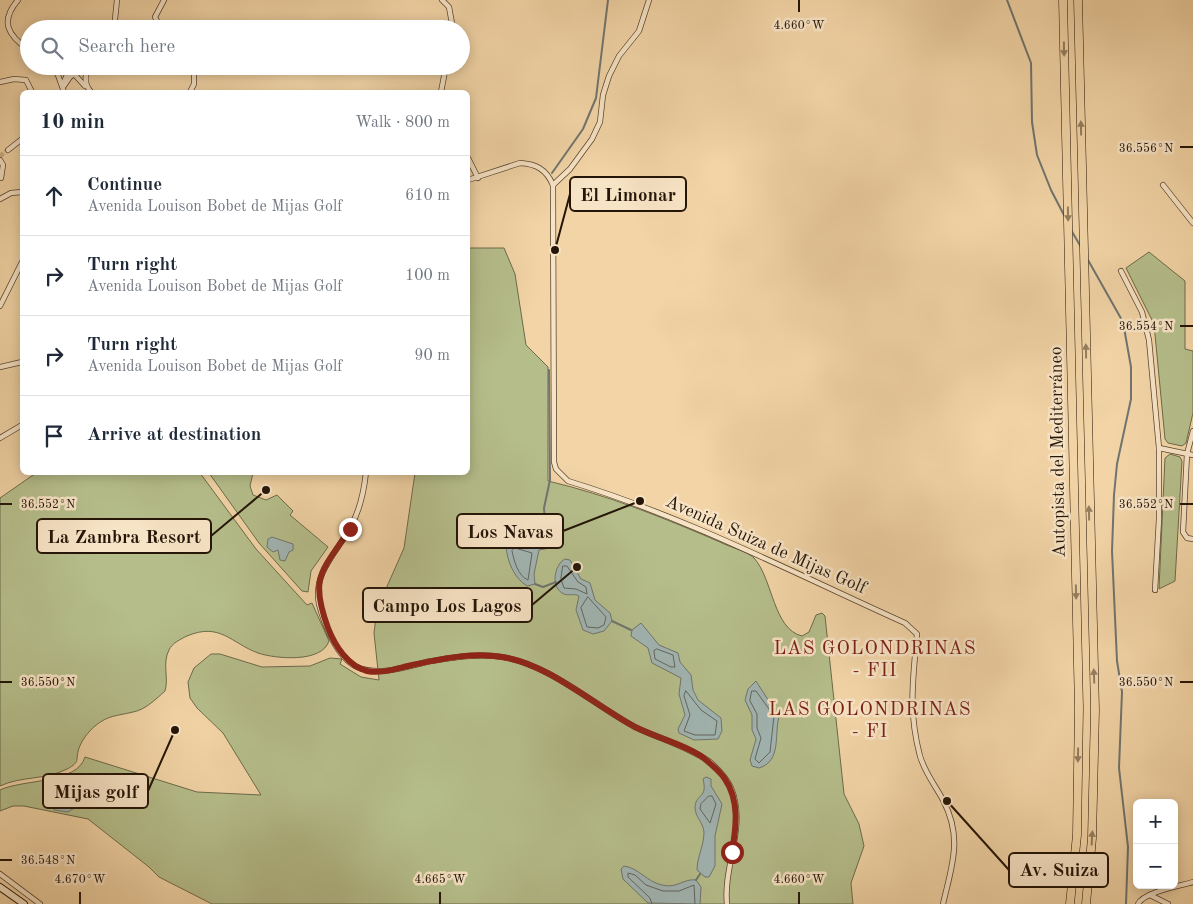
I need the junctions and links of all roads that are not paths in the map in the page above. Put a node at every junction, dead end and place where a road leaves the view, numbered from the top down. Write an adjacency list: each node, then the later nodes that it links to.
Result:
1 (18, 0): 11 (street)
2 (117, 0): 8 (street)
3 (164, 0): 9 (street)
4 (442, 0): 10 (street)
5 (649, 0): 31 (street)
6 (1063, 0): 58 (highway, Autopista del Mediterráneo, one-way to 58)
7 (1078, 0): 59 (highway, Autopista del Mediterráneo, one-way to 7)
8 (115, 20)
9 (156, 20)
10 (451, 20)
11 (20, 44)
12 (56, 75): 20 (street)
13 (71, 75): 18 (street); 20 (street)
14 (85, 75): 18 (street)
15 (194, 75): 22 (street)
16 (444, 75): 23 (street)
17 (0, 82): 19 (street)
18 (86, 87): 21 (street)
19 (31, 90)
20 (63, 90)
21 (89, 90)
22 (191, 90)
23 (441, 90)
24 (20, 141): 25 (street)
25 (8, 150)
26 (0, 160): 28 (street)
27 (470, 162): 29 (street)
28 (1, 178)
29 (478, 178): 30 (street); 31 (street, Avenida Suiza de Mijas Golf)
30 (470, 180)
31 (553, 184): 57 (street, Avenida Suiza de Mijas Golf)
32 (1163, 185): 35 (street)
33 (20, 192): 34 (street)
34 (0, 199)
35 (1193, 223)
36 (20, 266): 38 (street)
37 (1121, 271): 44 (street)
38 (0, 306)
39 (20, 362): 40 (street)
40 (0, 367)
41 (20, 426): 43 (street)
42 (1193, 432): 45 (street)
43 (0, 438)
44 (1160, 448): 45 (street); 49 (street)
45 (1187, 454): 46 (street); 48 (street)
46 (1193, 455)
47 (366, 475): 56 (street)
48 (1193, 540)
49 (1155, 590)
50 (0, 874): 55 (street)
51 (1193, 882): 53 (street)
52 (0, 887): 54 (street)
53 (1150, 895): 60 (street); 61 (street)
54 (24, 904)
55 (40, 904)
56 (727, 904)
57 (944, 904)
58 (1070, 904)
59 (1086, 904)
60 (1138, 904)
61 (1168, 904)

